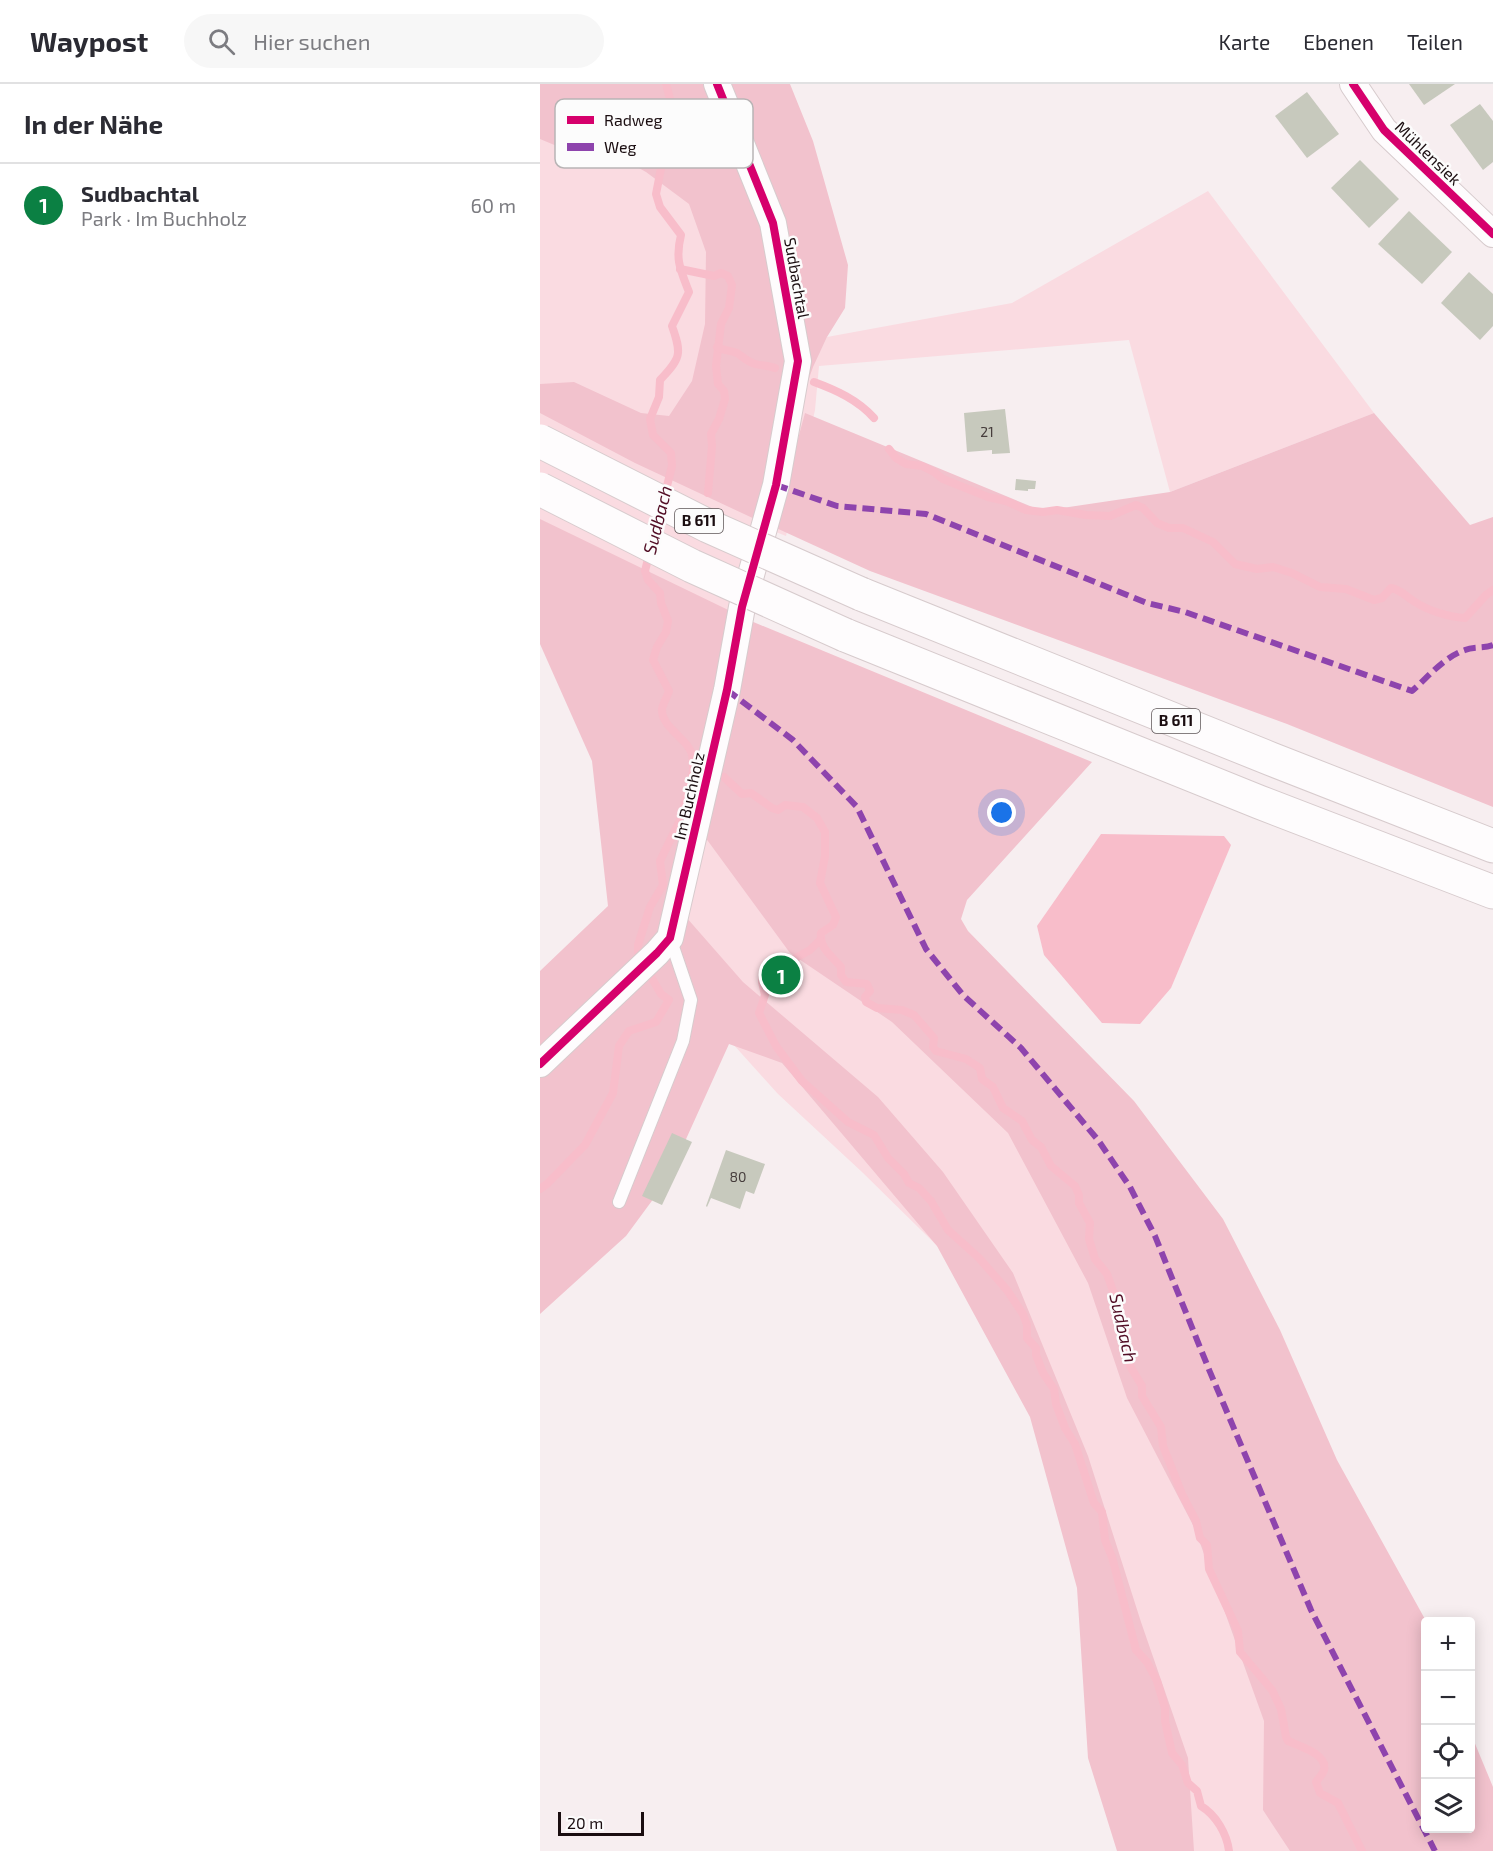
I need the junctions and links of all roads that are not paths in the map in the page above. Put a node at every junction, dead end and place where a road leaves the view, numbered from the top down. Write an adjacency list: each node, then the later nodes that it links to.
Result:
1 (717, 84): 3 (street, Sudbachtal)
2 (1353, 84): 5 (street, Mühlensiek)
3 (723, 99)
4 (751, 168): 7 (street, Sudbachtal)
5 (1490, 226)
6 (540, 441): 9 (highway, B 611, bridge)
7 (776, 485): 11 (street, Im Buchholz)
8 (540, 489): 10 (highway, B 611, bridge)
9 (1493, 846)
10 (1493, 892)
11 (670, 938): 12 (street, Im Buchholz); 13 (lane)
12 (540, 1064)
13 (618, 1202)

